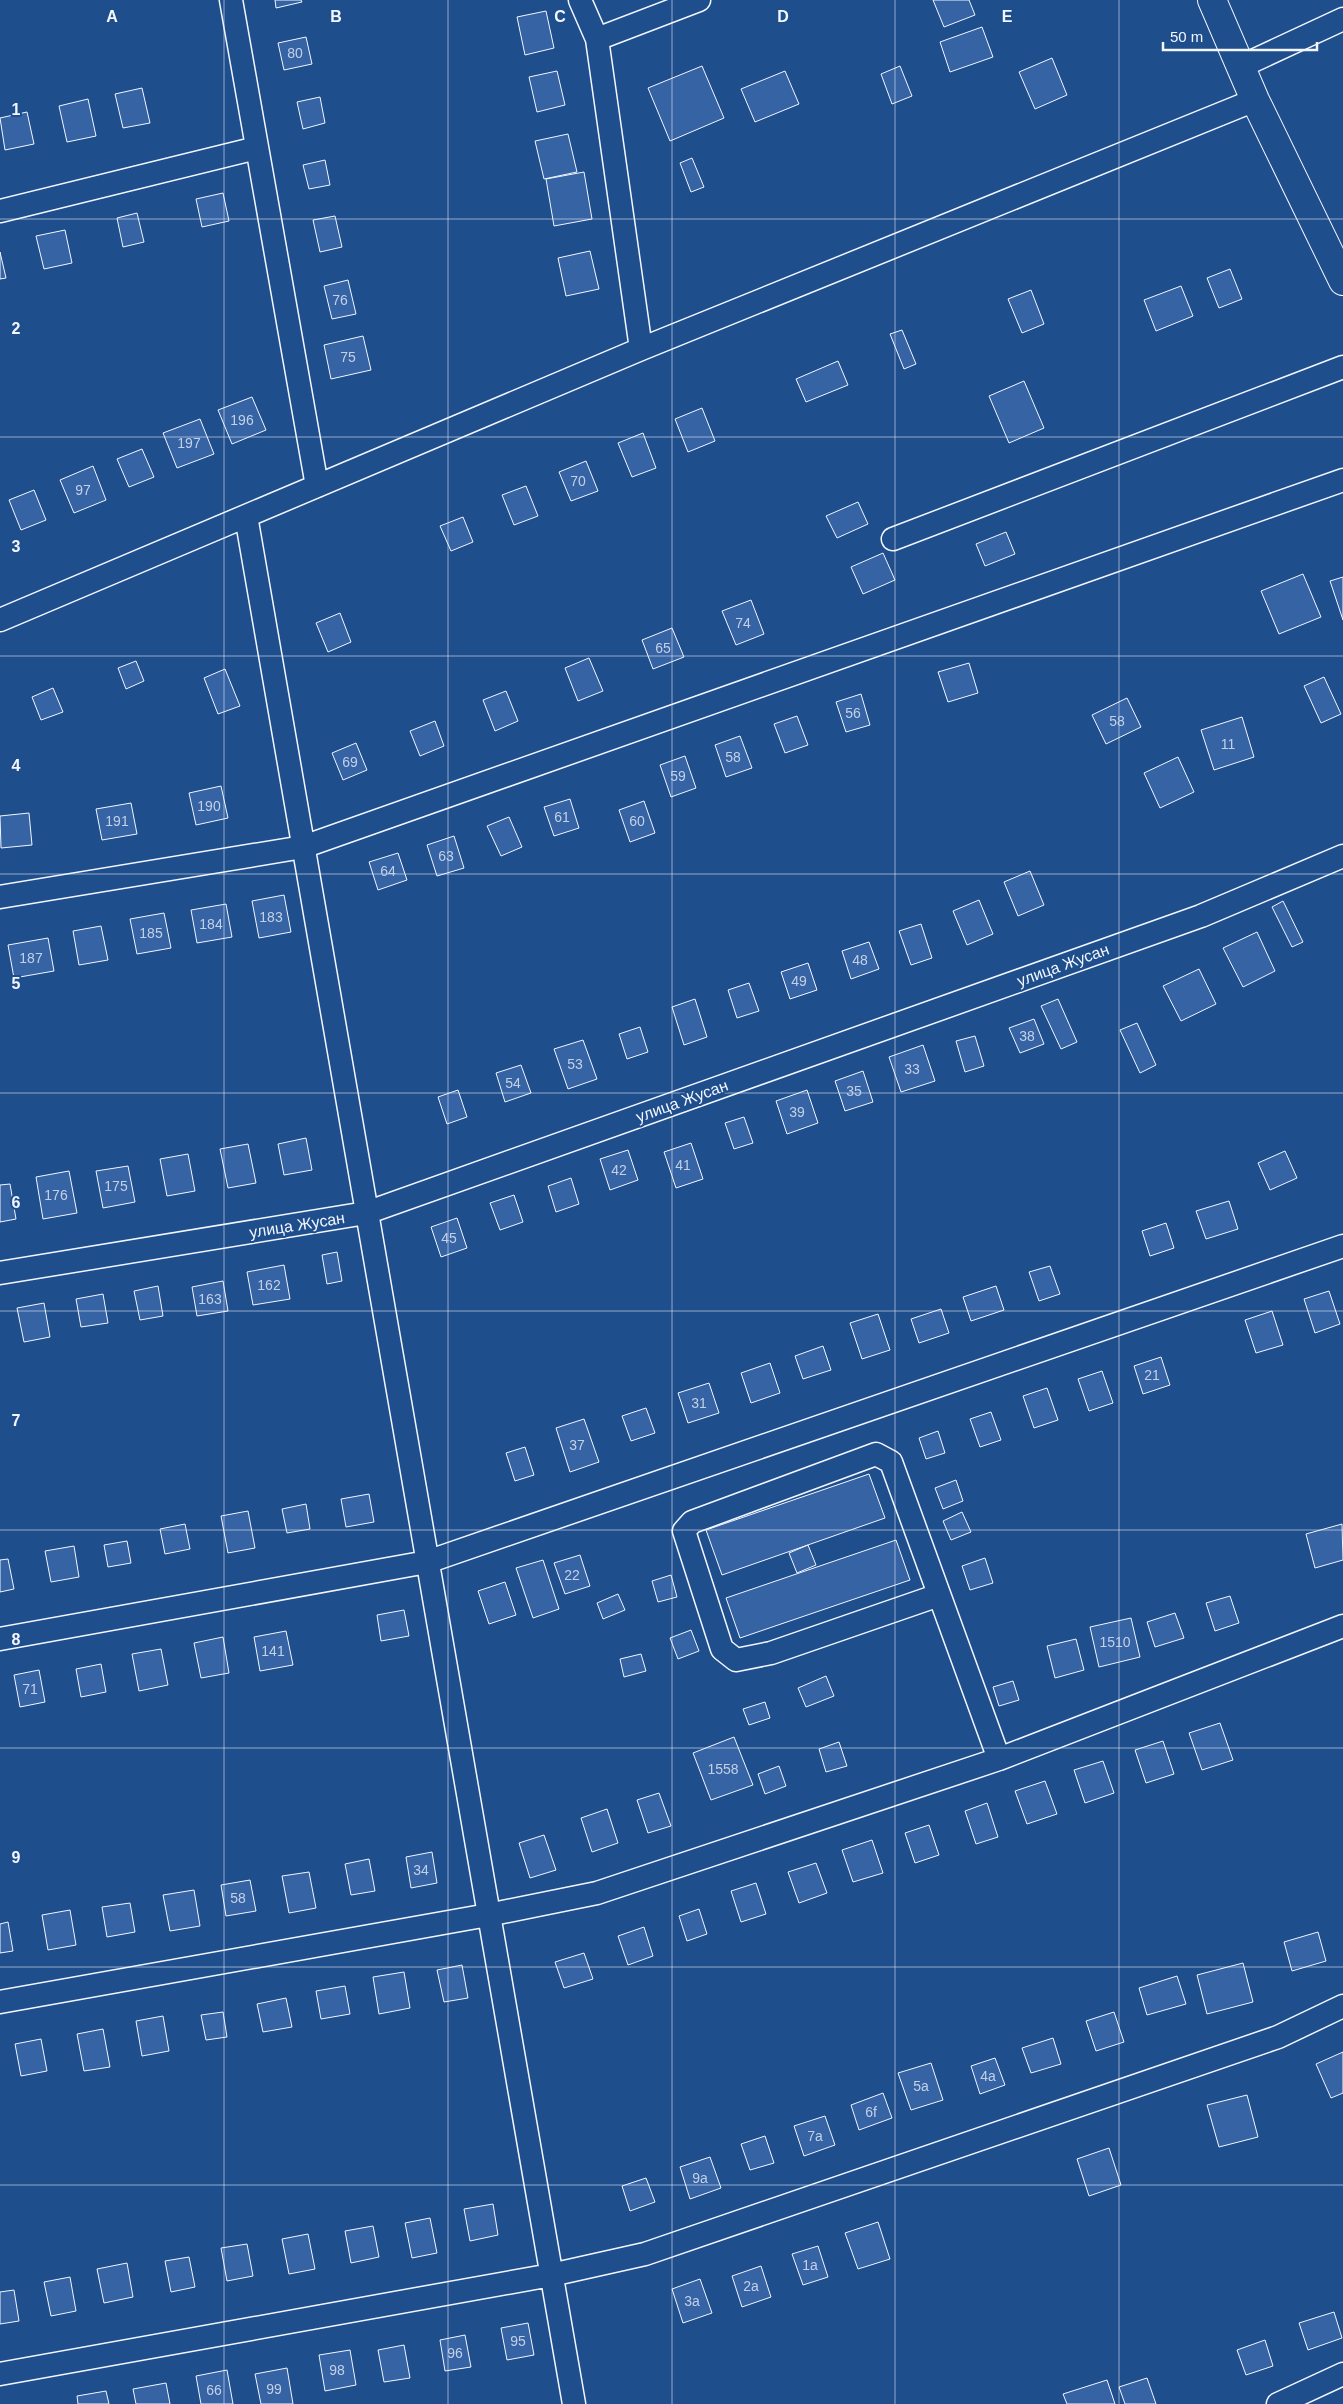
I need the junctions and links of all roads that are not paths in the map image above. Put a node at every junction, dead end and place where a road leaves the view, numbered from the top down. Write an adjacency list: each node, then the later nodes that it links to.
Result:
1 (231, 0): 9 (street)
2 (580, 0): 6 (street)
3 (699, 0): 6 (street)
4 (1212, 0): 7 (main road)
5 (1343, 19): 7 (street)
6 (597, 39): 12 (street)
7 (1242, 66): 8 (main road)
8 (1255, 100): 11 (main road); 12 (street)
9 (257, 148): 10 (street); 15 (street)
10 (0, 211)
11 (1343, 281)
12 (641, 349): 15 (street)
13 (1343, 367): 17 (street)
14 (1343, 480): 19 (street)
15 (317, 486): 16 (street)
16 (246, 516): 18 (street); 19 (street)
17 (893, 539)
18 (0, 620)
19 (303, 847): 21 (street); 22 (street)
20 (1343, 856): 22 (street, улица Жусан)
21 (0, 897)
22 (366, 1213): 24 (street, улица Жусан); 25 (street)
23 (1343, 1246): 25 (street)
24 (0, 1273)
25 (427, 1562): 28 (street); 30 (street)
26 (939, 1595): 26 (street); 29 (street)
27 (1343, 1626): 29 (street)
28 (0, 1639)
29 (999, 1759): 30 (street)
30 (488, 1915): 31 (street); 33 (street)
31 (0, 2002)
32 (1343, 2006): 33 (street)
33 (552, 2275): 34 (street); 36 (street)
34 (0, 2374)
35 (1343, 2374): 37 (street)
36 (574, 2404)
37 (1278, 2404)

